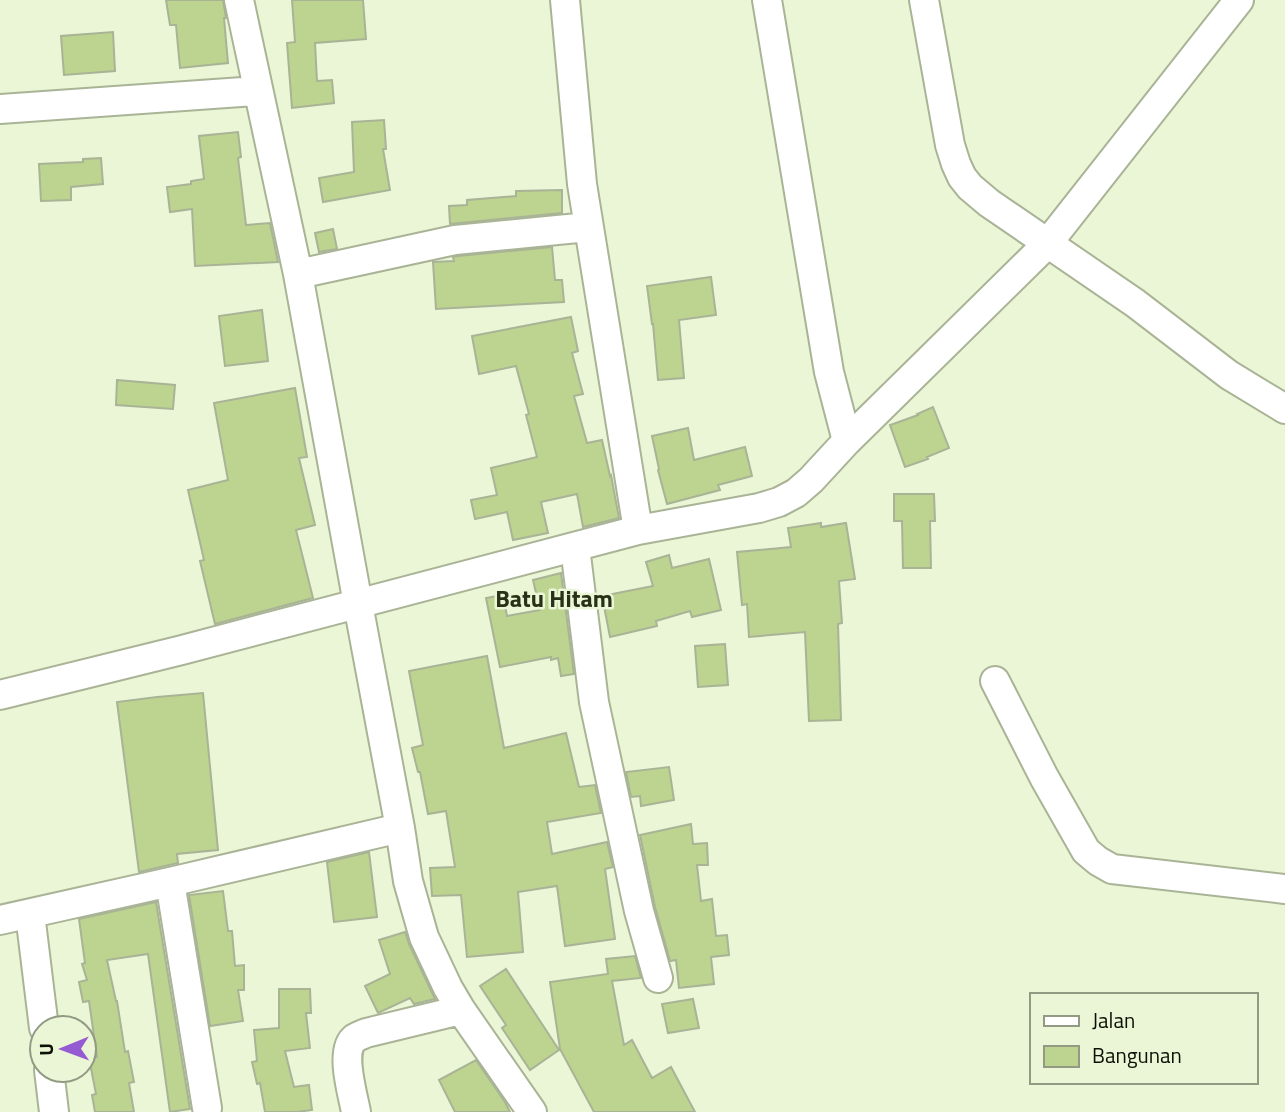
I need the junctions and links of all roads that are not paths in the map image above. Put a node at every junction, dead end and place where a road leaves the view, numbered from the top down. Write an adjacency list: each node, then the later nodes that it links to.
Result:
1 (239, 0): 6 (street)
2 (565, 0): 8 (street)
3 (767, 0): 12 (street)
4 (924, 0): 9 (street)
5 (1238, 0): 9 (street)
6 (257, 91): 7 (street); 10 (street)
7 (0, 110)
8 (588, 227): 10 (street); 13 (street)
9 (1047, 244): 11 (street); 12 (street)
10 (298, 274): 15 (street)
11 (1285, 409)
12 (847, 441): 13 (street)
13 (638, 530): 14 (street)
14 (575, 547): 15 (street); 23 (street)
15 (358, 604): 17 (street); 18 (street)
16 (995, 681): 20 (street)
17 (0, 695)
18 (400, 828): 19 (street); 24 (street)
19 (170, 882): 21 (street); 27 (street)
20 (1285, 889)
21 (30, 914): 22 (street); 25 (street)
22 (0, 920)
23 (658, 978)
24 (461, 1010): 29 (street); 30 (street)
25 (42, 1014)
26 (51, 1084): 28 (street)
27 (207, 1108)
28 (54, 1112)
29 (356, 1112)
30 (532, 1112)

